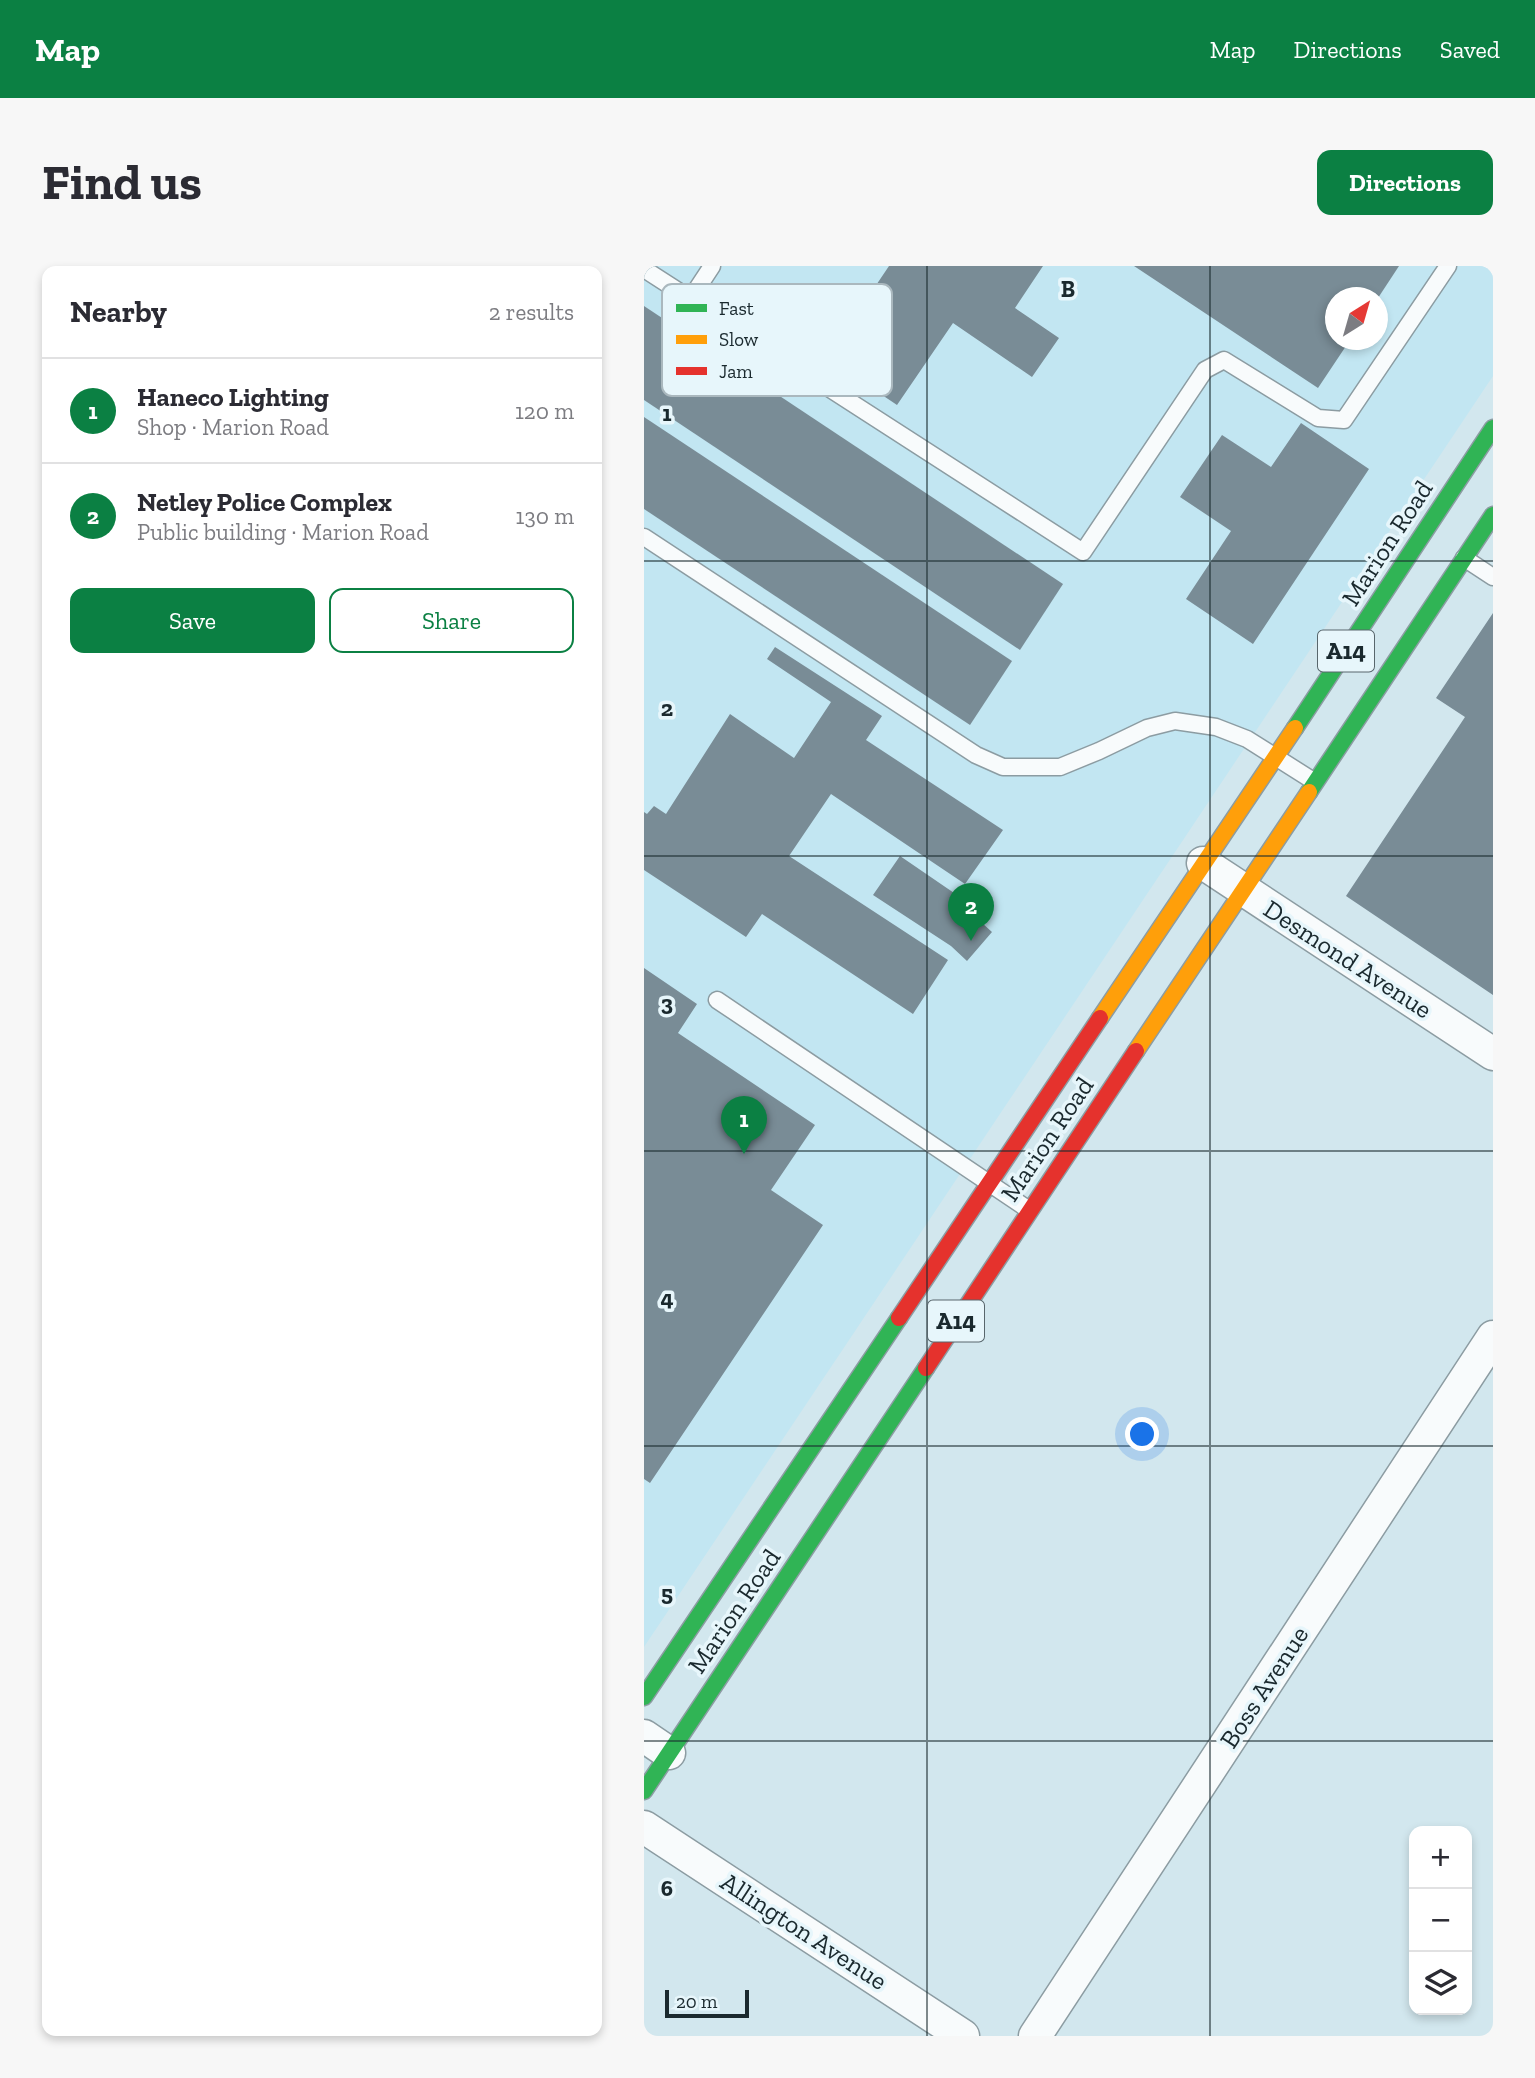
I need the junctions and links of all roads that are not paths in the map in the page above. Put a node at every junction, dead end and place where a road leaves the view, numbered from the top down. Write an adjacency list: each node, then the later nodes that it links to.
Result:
1 (712, 266): 5 (lane)
2 (1448, 266): 6 (lane)
3 (644, 268): 4 (lane)
4 (669, 284)
5 (700, 284)
6 (842, 396)
7 (1493, 428): 12 (main road, Marion Road / A14)
8 (1493, 515): 10 (main road, Marion Road / A14)
9 (644, 537): 12 (lane)
10 (1464, 558): 11 (lane); 13 (main road, Marion Road / A14)
11 (1493, 577)
12 (1276, 757): 13 (lane); 14 (main road, Marion Road / A14)
13 (1315, 782): 15 (main road, Marion Road / A14)
14 (1203, 863): 15 (street, Desmond Avenue); 18 (main road, Marion Road / A14)
15 (1242, 890): 17 (street, Desmond Avenue); 19 (main road, Marion Road / A14)
16 (717, 1000): 18 (lane)
17 (1493, 1054)
18 (989, 1182): 19 (lane); 21 (main road, Marion Road / A14)
19 (1029, 1210): 22 (main road, Marion Road / A14)
20 (1493, 1337): 26 (street, Boss Avenue)
21 (644, 1697)
22 (657, 1744): 23 (main road, Marion Road / A14)
23 (644, 1791)
24 (644, 1827): 25 (street, Allington Avenue)
25 (963, 2036)
26 (1035, 2036)

